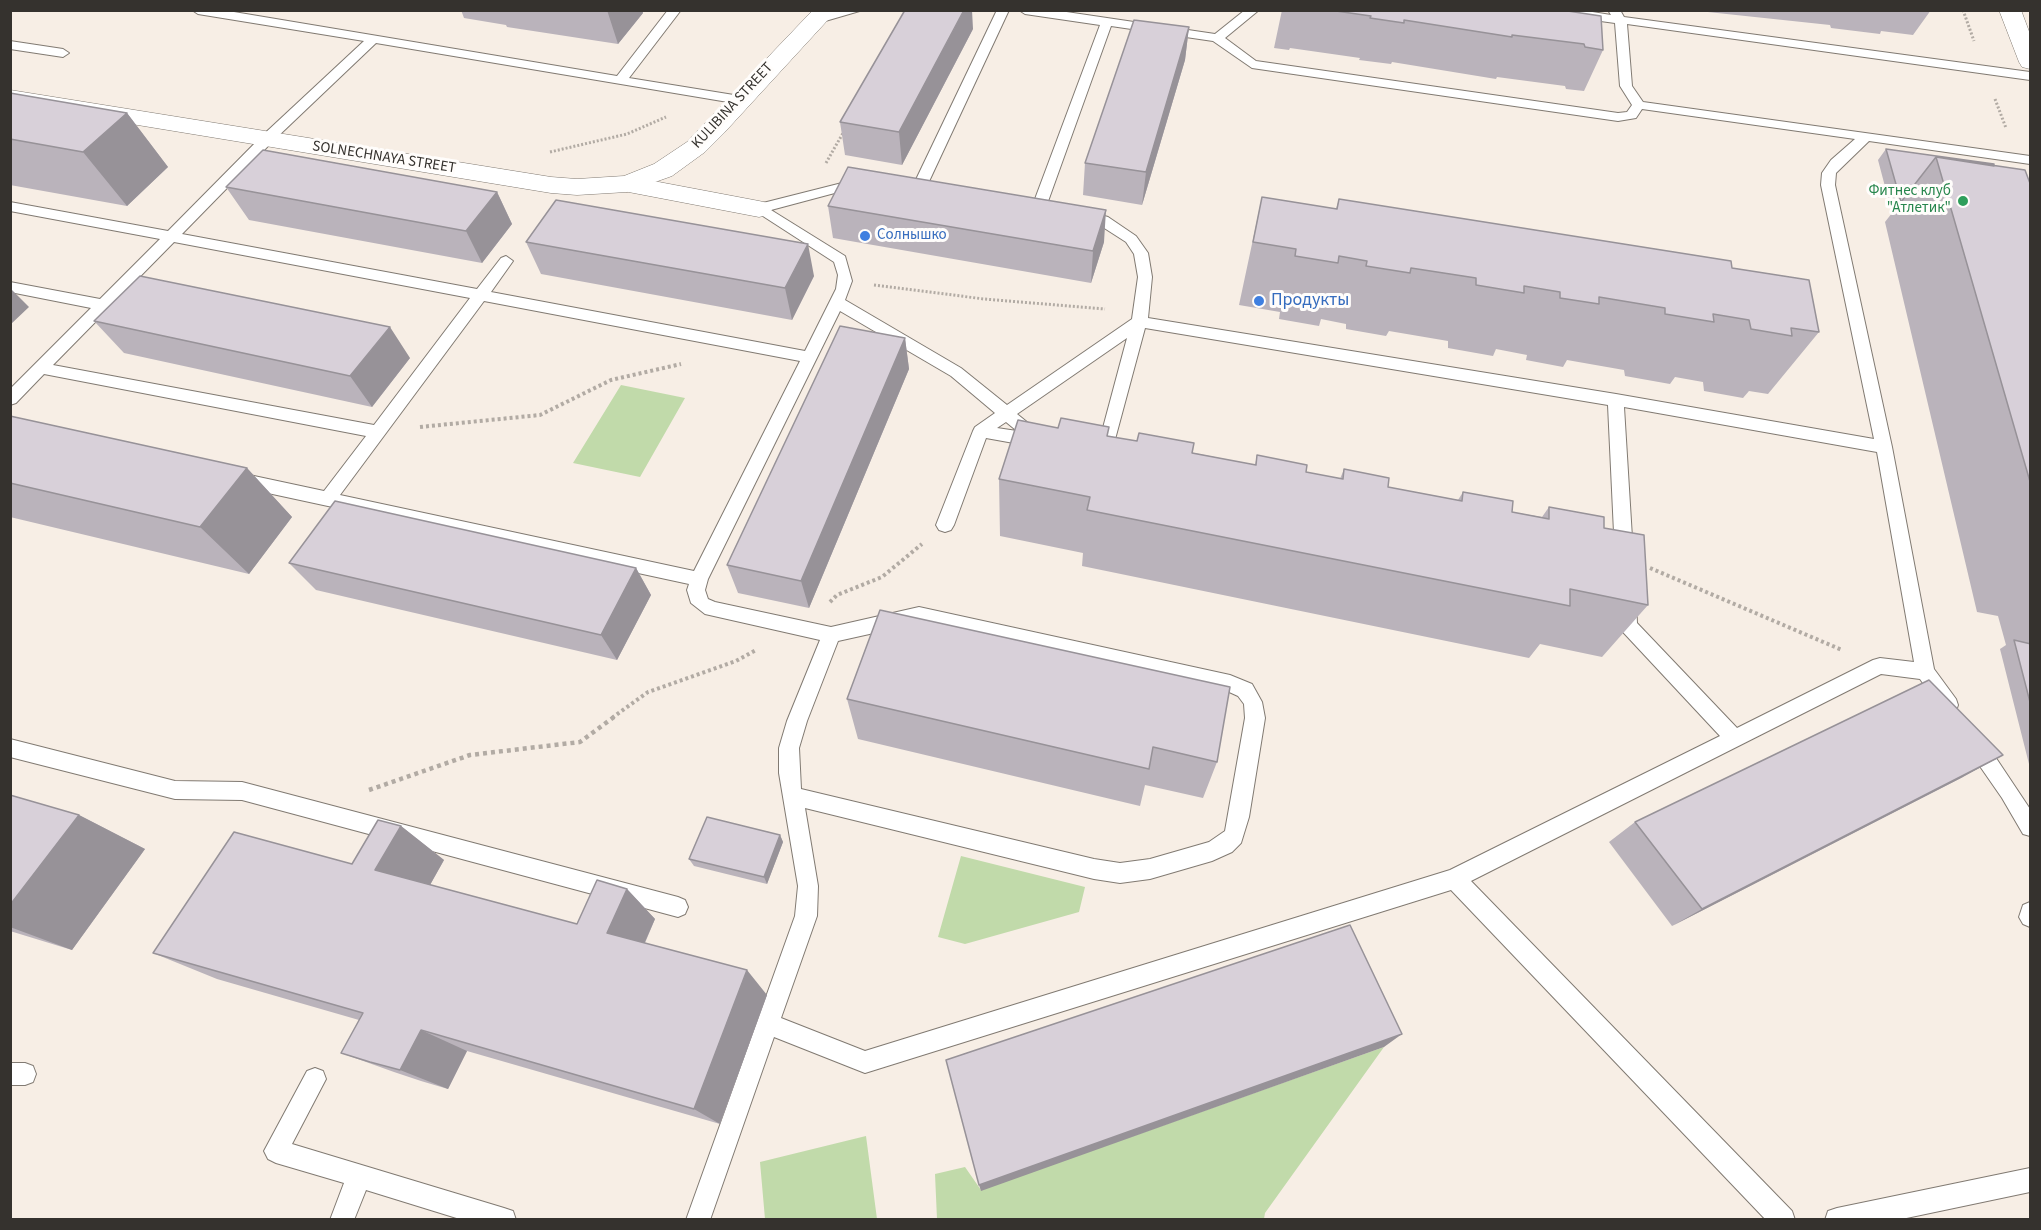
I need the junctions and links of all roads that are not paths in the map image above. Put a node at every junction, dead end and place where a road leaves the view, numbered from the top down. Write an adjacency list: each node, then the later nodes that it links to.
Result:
1 (198, 10): 13 (lane)
2 (675, 10): 18 (lane)
3 (857, 10): 9 (lane)
4 (1003, 10): 27 (lane)
5 (1025, 10): 11 (lane)
6 (1253, 10): 12 (lane)
7 (1550, 10): 10 (lane)
8 (2010, 10): 16 (street)
9 (820, 16): 20 (street, KULIBINA STREET)
10 (1618, 16): 17 (lane); 21 (lane)
11 (1107, 22): 12 (lane); 36 (lane)
12 (1217, 38): 21 (lane)
13 (372, 40): 18 (lane); 23 (lane)
14 (10, 45): 15 (lane)
15 (63, 53)
16 (2031, 62)
17 (2031, 76)
18 (621, 79): 20 (lane)
19 (10, 97): 23 (street, SOLNECHNAYA STREET)
20 (740, 100): 25 (street, KULIBINA STREET)
21 (1639, 105): 22 (lane)
22 (1866, 137): 24 (lane); 44 (lane)
23 (268, 138): 25 (street, SOLNECHNAYA STREET); 30 (lane)
24 (2024, 159)
25 (627, 184): 29 (street, SOLNECHNAYA STREET)
26 (876, 184): 29 (lane)
27 (918, 190)
28 (10, 206): 30 (lane)
29 (759, 209): 34 (lane)
30 (171, 237): 33 (lane); 35 (lane)
31 (507, 261): 33 (lane)
32 (10, 287): 35 (lane)
33 (480, 295): 37 (lane); 43 (lane)
34 (836, 302): 37 (lane); 41 (lane)
35 (103, 305): 38 (lane)
36 (1141, 316): 40 (lane); 41 (lane); 45 (lane)
37 (809, 357): 49 (lane)
38 (41, 368): 39 (lane); 43 (lane)
39 (10, 399)
40 (1616, 400): 44 (lane); 52 (lane)
41 (1006, 413): 42 (lane); 42 (lane)
42 (981, 431): 48 (lane)
43 (377, 432): 47 (lane)
44 (1884, 447): 51 (lane)
45 (1083, 450)
46 (226, 477): 47 (lane)
47 (328, 499): 49 (lane)
48 (945, 525)
49 (699, 579): 50 (lane)
50 (831, 635): 54 (lane); 54 (lane)
51 (1925, 672): 52 (lane); 55 (lane)
52 (1734, 738): 56 (lane)
53 (10, 748): 57 (lane)
54 (794, 796): 60 (lane)
55 (2031, 827)
56 (1454, 879): 60 (lane); 67 (lane)
57 (678, 907)
58 (2031, 912): 59 (lane)
59 (2031, 917)
60 (768, 1024): 66 (lane)
61 (315, 1079): 62 (lane)
62 (359, 1176): 64 (lane); 65 (lane)
63 (2031, 1180): 68 (lane)
64 (342, 1220)
65 (504, 1220)
66 (698, 1220)
67 (1783, 1220)
68 (1837, 1220)

